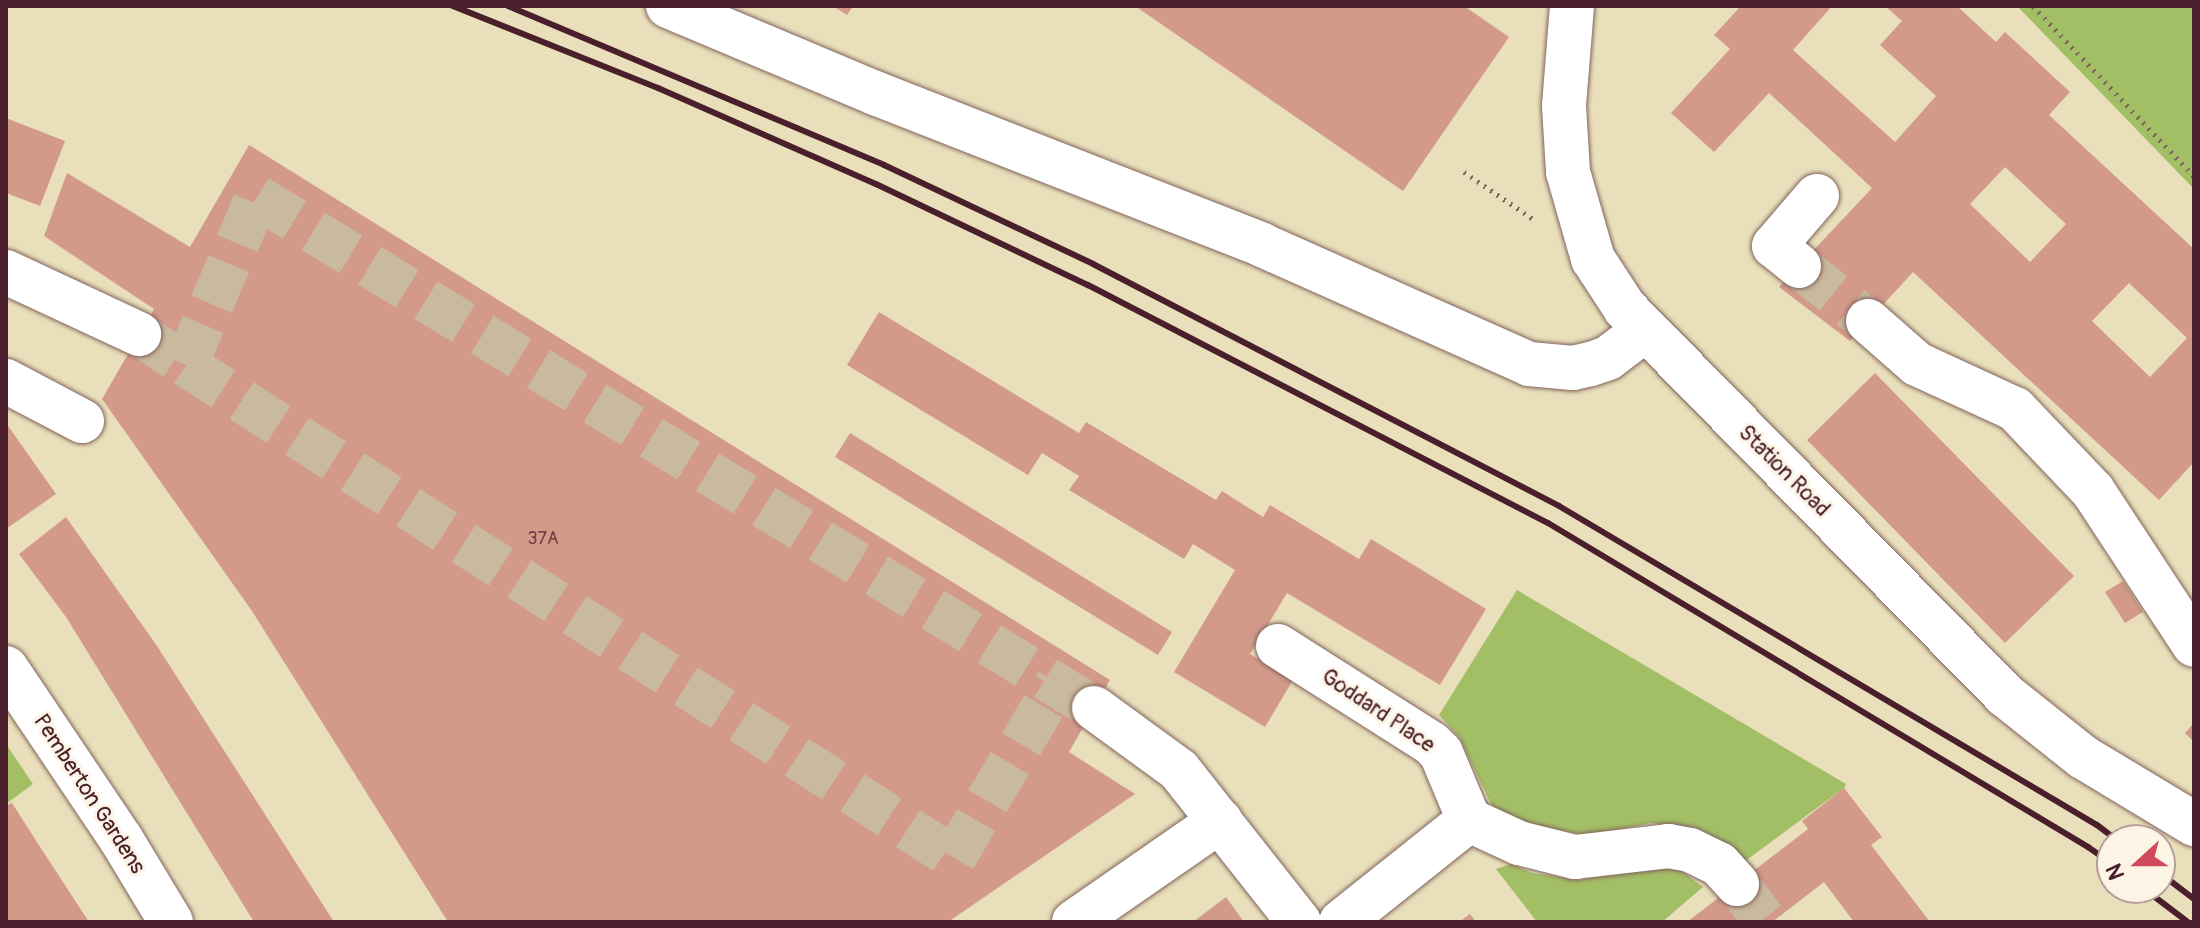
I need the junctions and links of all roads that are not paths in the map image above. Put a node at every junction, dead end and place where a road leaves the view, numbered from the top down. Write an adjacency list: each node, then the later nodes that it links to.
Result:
1 (668, 6): 7 (street)
2 (1572, 6): 7 (street, Station Road)
3 (1817, 196): 4 (street)
4 (1799, 266)
5 (6, 272): 8 (street)
6 (1868, 321): 11 (street)
7 (1645, 330): 17 (street, Station Road)
8 (139, 334)
9 (6, 381): 10 (street)
10 (82, 421)
11 (2194, 645)
12 (1278, 646): 15 (street, Goddard Place)
13 (6, 668): 19 (street, Pemberton Gardens)
14 (1094, 708): 16 (street)
15 (1469, 820): 18 (street); 22 (street)
16 (1220, 821): 20 (street); 21 (street)
17 (2194, 824)
18 (1737, 884)
19 (171, 922)
20 (1074, 922)
21 (1299, 922)
22 (1341, 922)

